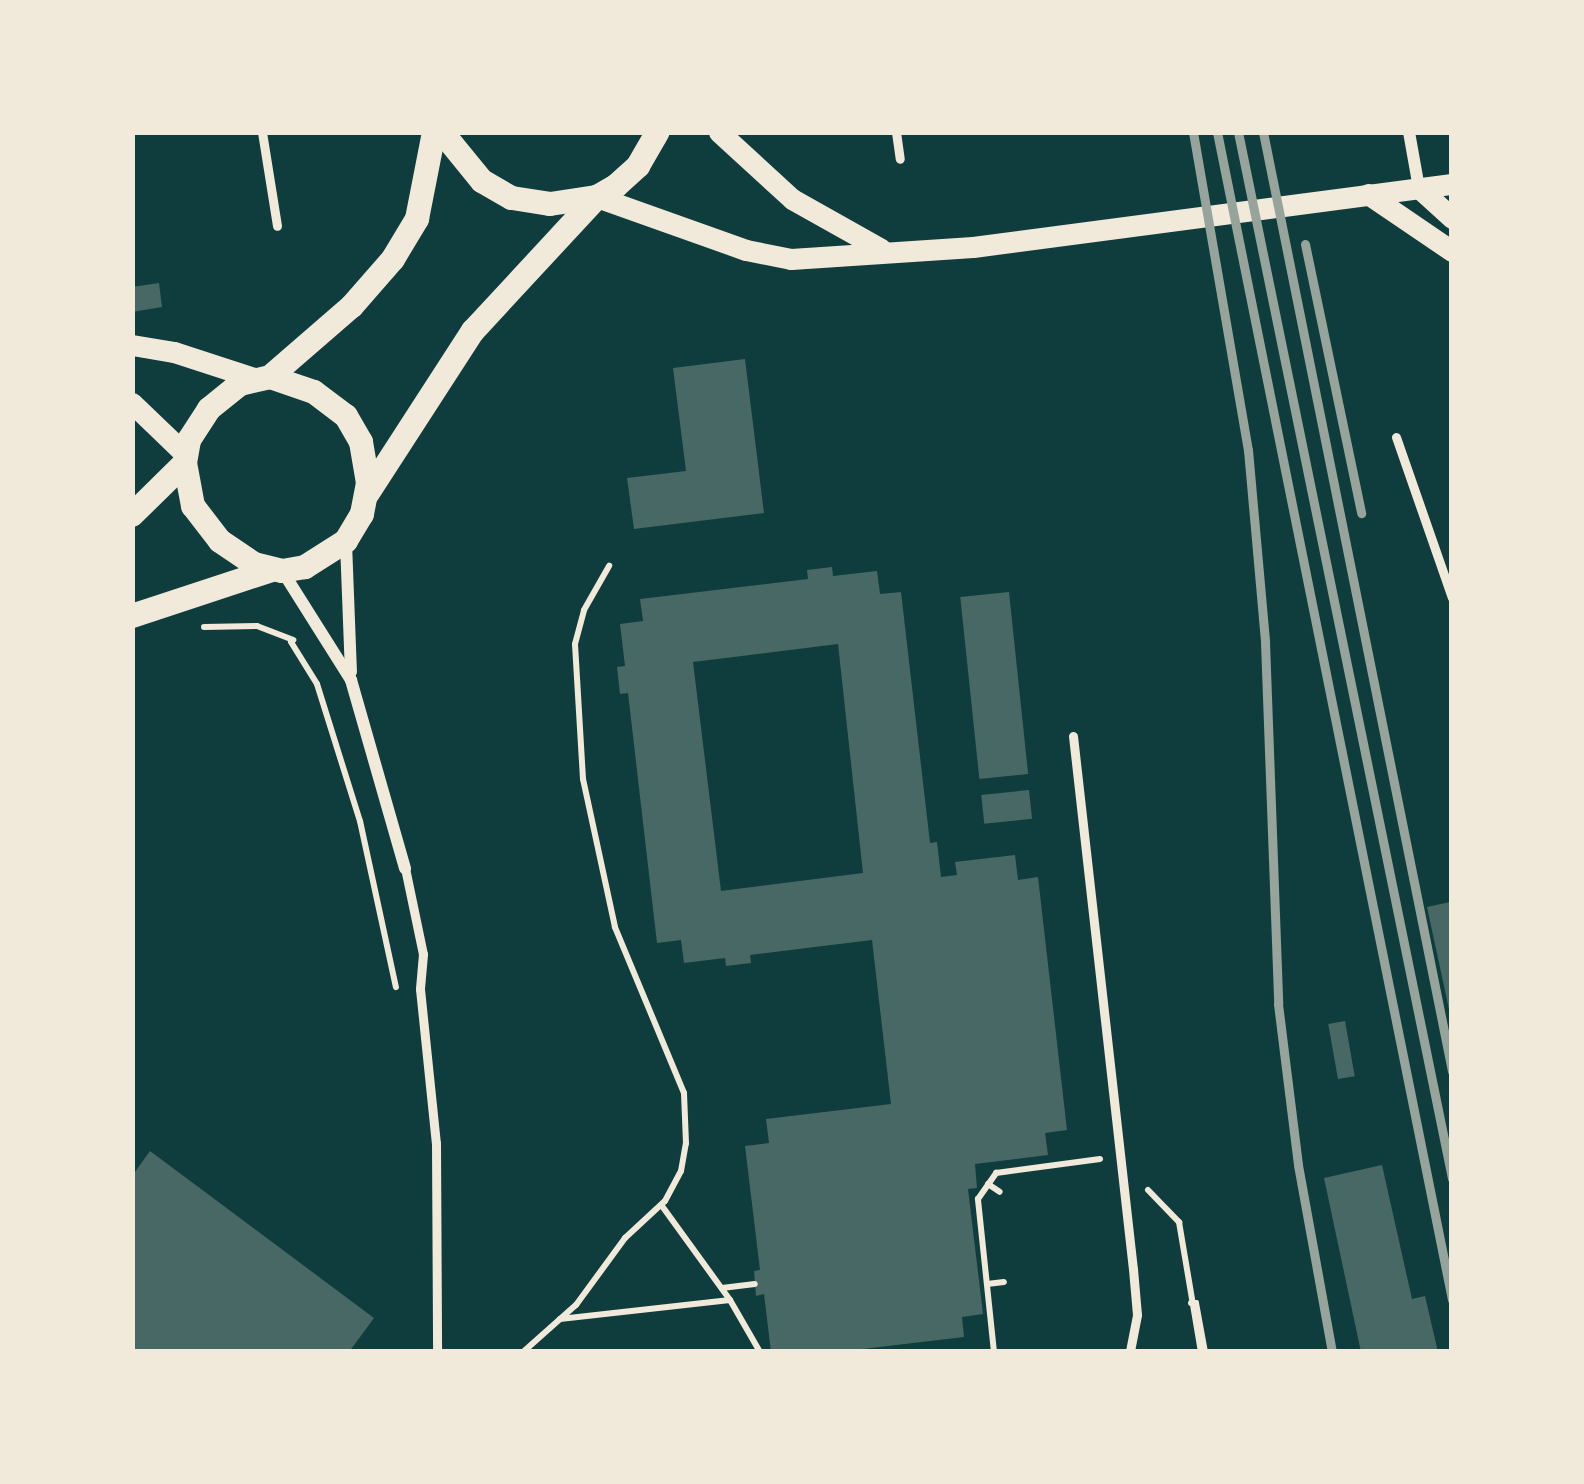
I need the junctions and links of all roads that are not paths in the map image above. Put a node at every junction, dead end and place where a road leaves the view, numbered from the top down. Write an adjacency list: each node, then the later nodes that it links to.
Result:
1 (262, 132): 13 (lane)
2 (438, 132): 11 (main road); 17 (main road)
3 (658, 132): 11 (main road)
4 (719, 132): 14 (street)
5 (896, 132): 7 (lane)
6 (1409, 132): 9 (street)
7 (900, 159)
8 (1452, 184): 9 (street)
9 (1419, 188): 10 (street); 12 (street)
10 (1368, 194): 14 (street); 15 (street)
11 (597, 197): 14 (street); 21 (main road)
12 (1452, 218)
13 (278, 226)
14 (882, 250)
15 (1452, 251)
16 (132, 345): 17 (street)
17 (262, 377): 20 (main road); 21 (main road)
18 (132, 403): 20 (street)
19 (1396, 437): 25 (lane)
20 (184, 458): 22 (main road); 24 (main road)
21 (367, 495): 23 (main road)
22 (132, 515)
23 (346, 542): 24 (main road); 27 (street)
24 (277, 570): 26 (main road); 27 (street)
25 (1452, 598)
26 (132, 616)
27 (351, 680): 29 (street)
28 (1073, 736): 31 (lane)
29 (405, 868): 30 (lane)
30 (436, 1352)
31 (1130, 1352)

